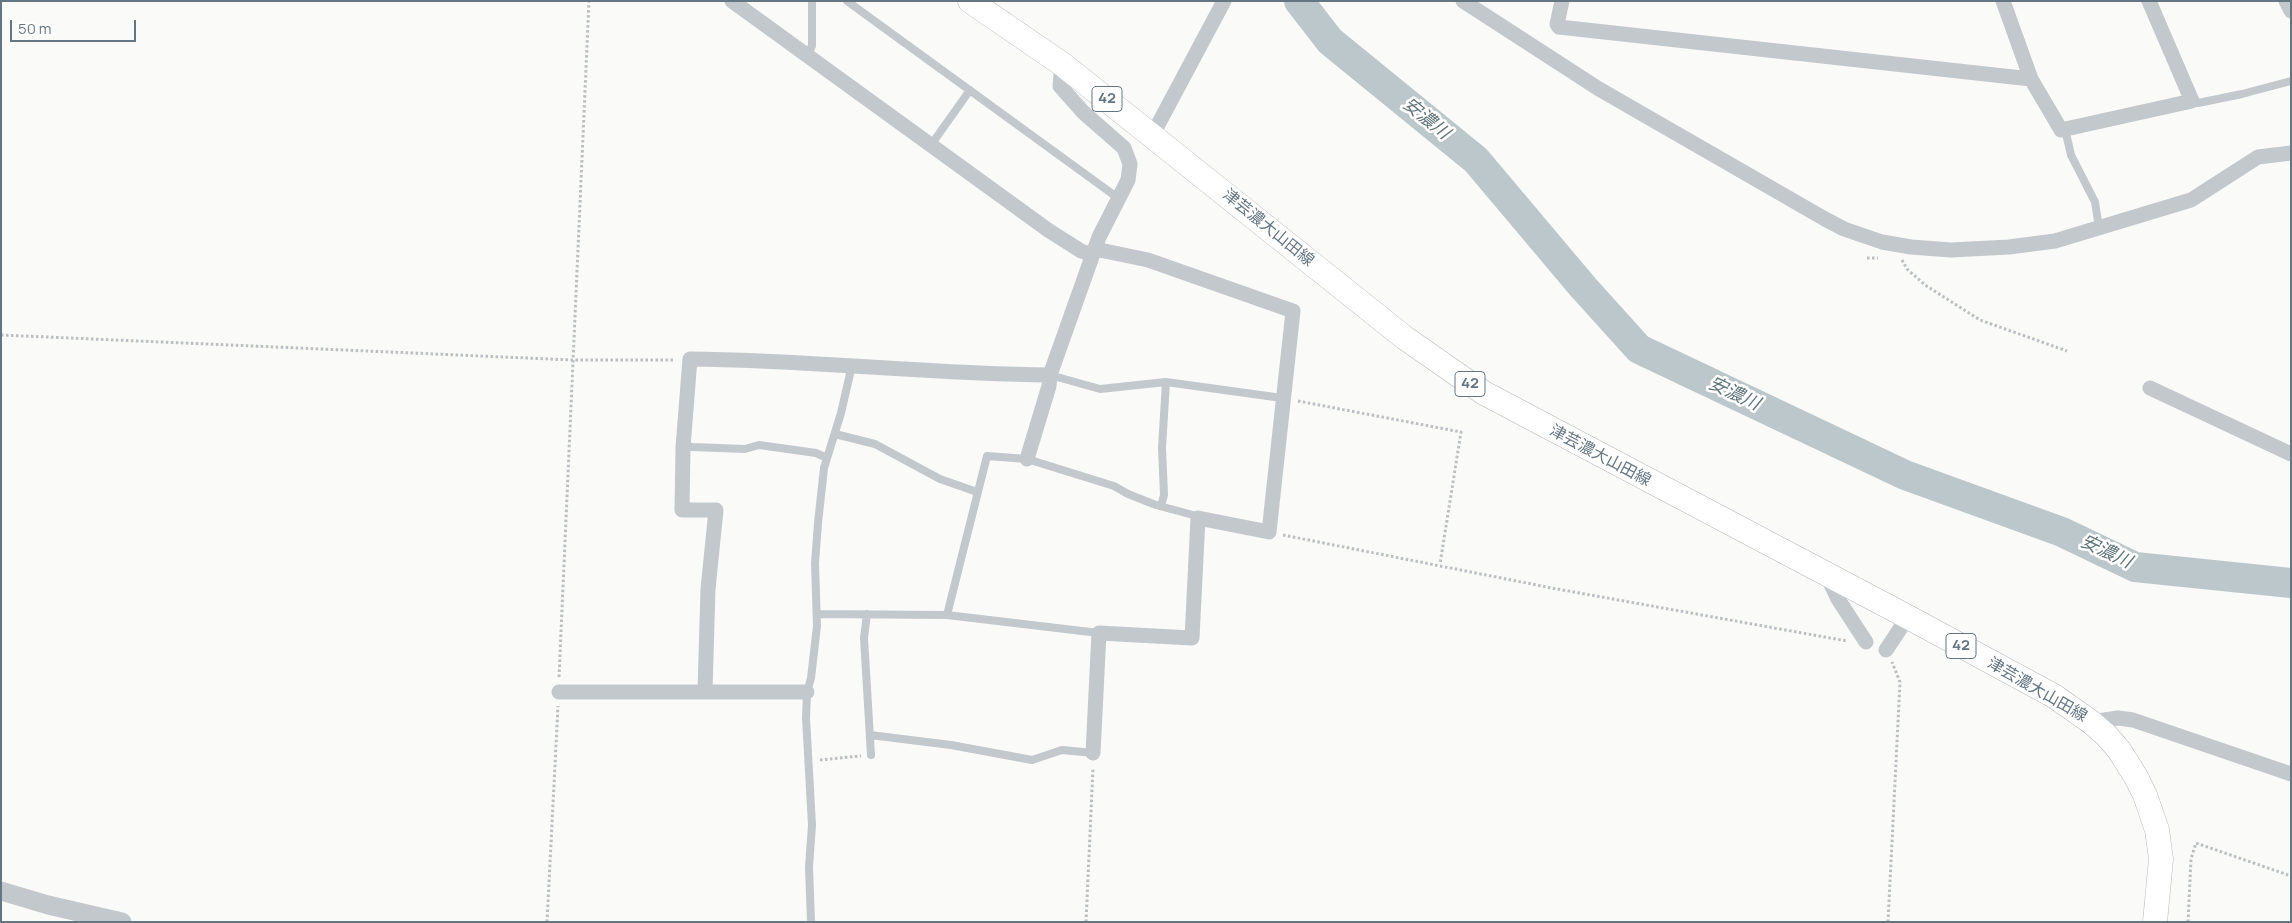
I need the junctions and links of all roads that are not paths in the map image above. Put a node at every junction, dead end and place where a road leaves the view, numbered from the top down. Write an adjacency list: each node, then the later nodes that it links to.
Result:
1 (732, 1): 12 (street)
2 (812, 1): 12 (lane)
3 (847, 1): 16 (lane)
4 (970, 1): 13 (main road, 津芸濃大山田線 / 42)
5 (1224, 1): 18 (street)
6 (1463, 1): 23 (street)
7 (1562, 1): 14 (street)
8 (2002, 1): 14 (street)
9 (2149, 1): 17 (street)
10 (2286, 1): 11 (street)
11 (2291, 11)
12 (807, 55): 20 (street)
13 (1062, 64): 18 (main road, 津芸濃大山田線 / 42); 22 (street)
14 (2031, 79): 19 (street)
15 (2291, 81): 17 (lane)
16 (970, 90): 20 (lane); 22 (lane)
17 (2192, 101): 19 (street)
18 (1156, 127): 38 (main road, 津芸濃大山田線 / 42)
19 (2065, 129): 23 (lane)
20 (931, 145): 24 (street)
21 (2291, 153): 23 (street)
22 (1118, 198): 24 (street)
23 (2099, 228)
24 (1094, 252): 26 (street); 29 (street)
25 (852, 365): 26 (street); 30 (lane); 31 (street)
26 (1050, 375): 27 (lane); 34 (street)
27 (1166, 382): 29 (lane); 36 (lane)
28 (2150, 388): 32 (street)
29 (1282, 398): 37 (street)
30 (835, 434): 33 (lane); 35 (lane)
31 (684, 445): 33 (lane); 47 (street)
32 (2291, 454)
33 (827, 458): 39 (lane)
34 (1026, 459): 35 (lane); 36 (lane)
35 (977, 492): 41 (lane)
36 (1161, 506): 37 (lane)
37 (1198, 518): 43 (street)
38 (1827, 576): 42 (main road, 津芸濃大山田線 / 42); 44 (street)
39 (817, 614): 40 (lane); 48 (lane)
40 (867, 614): 41 (lane); 50 (lane)
41 (947, 615): 43 (lane)
42 (1908, 617): 45 (street); 49 (main road, 津芸濃大山田線 / 42)
43 (1099, 633): 51 (street)
44 (1866, 642)
45 (1886, 650)
46 (559, 692): 47 (street)
47 (705, 692): 48 (street)
48 (807, 692): 56 (lane)
49 (2091, 722): 53 (street); 57 (main road, 津芸濃大山田線 / 42)
50 (870, 735): 51 (lane); 52 (lane)
51 (1093, 754)
52 (871, 755)
53 (2291, 774)
54 (1, 890): 55 (street)
55 (122, 922)
56 (811, 922)
57 (2155, 922)

